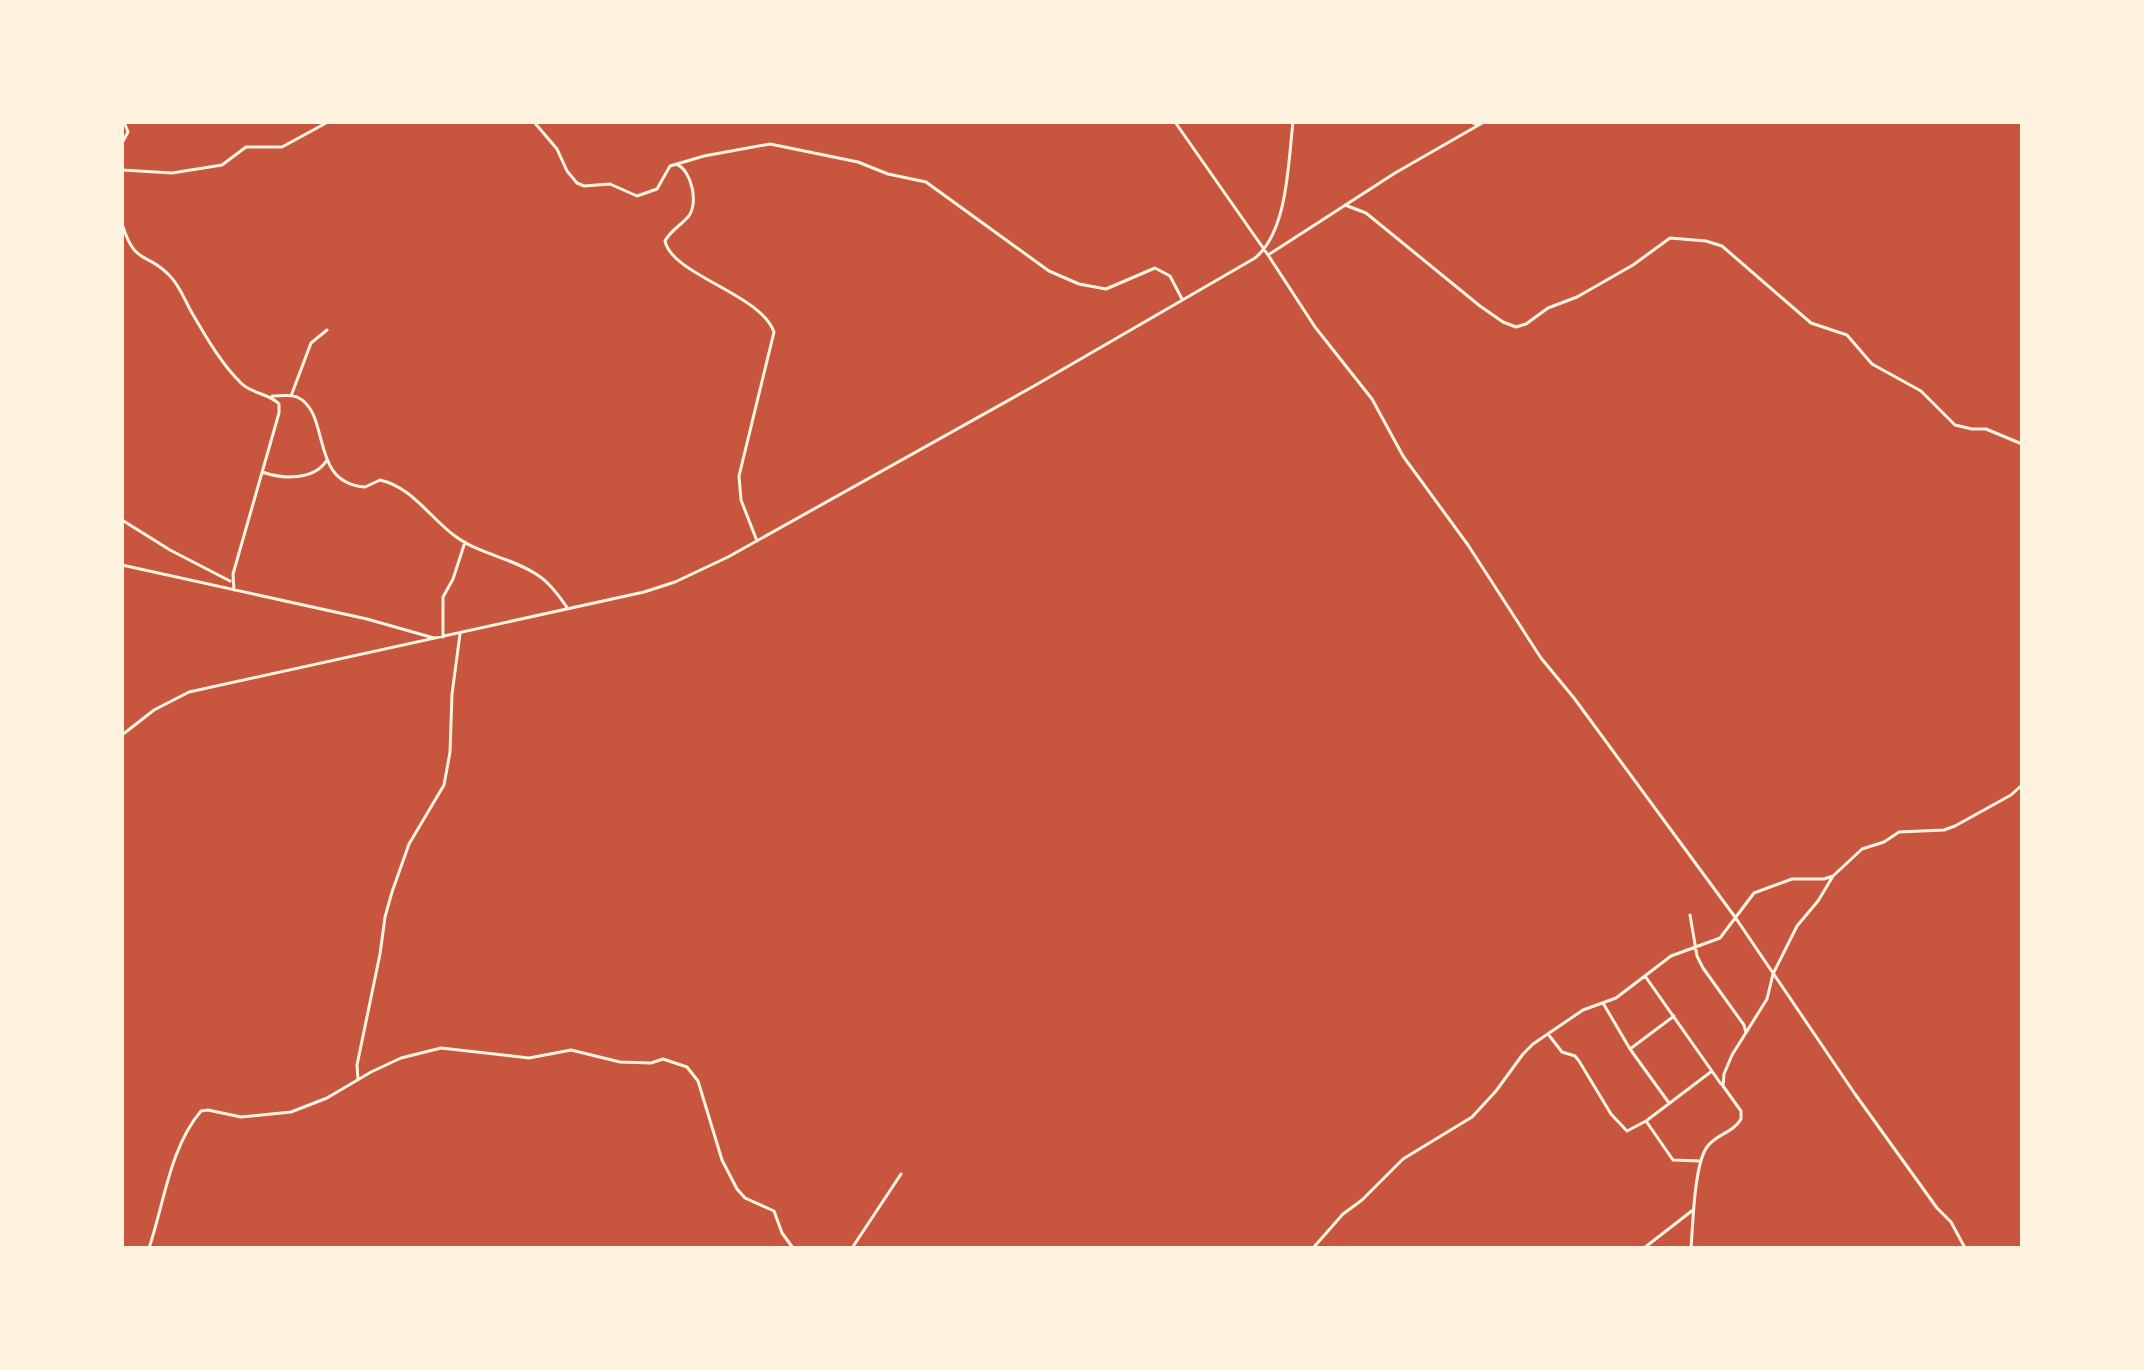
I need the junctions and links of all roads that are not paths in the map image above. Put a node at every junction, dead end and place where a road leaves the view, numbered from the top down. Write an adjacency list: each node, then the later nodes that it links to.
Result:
1 (124, 122): 9 (street)
2 (328, 122): 11 (street)
3 (534, 122): 10 (street)
4 (1175, 122): 16 (street)
5 (1293, 122): 16 (street)
6 (1471, 122): 8 (street)
7 (1484, 122): 8 (street)
8 (1478, 125): 12 (street)
9 (122, 143)
10 (675, 164): 17 (street); 27 (street)
11 (122, 170)
12 (1345, 205): 16 (street); 21 (street)
13 (122, 224): 14 (street)
14 (128, 242): 15 (street); 20 (street)
15 (122, 248)
16 (1267, 252): 17 (street); 40 (street)
17 (1182, 299): 27 (street)
18 (327, 330): 19 (street)
19 (291, 396): 20 (street); 22 (street)
20 (269, 397): 24 (street)
21 (2022, 444)
22 (327, 460): 23 (street); 25 (street)
23 (319, 468): 24 (street); 25 (street)
24 (262, 472): 30 (street)
25 (334, 473): 28 (street)
26 (122, 520): 30 (street)
27 (757, 541): 32 (street)
28 (465, 542): 32 (street); 34 (street)
29 (122, 565): 31 (street)
30 (231, 582): 31 (street)
31 (234, 590): 35 (street)
32 (568, 609): 33 (street)
33 (460, 634): 34 (street); 50 (street)
34 (443, 637): 35 (street)
35 (434, 638): 36 (street)
36 (122, 735)
37 (2022, 785): 38 (street)
38 (1833, 876): 40 (street); 42 (street)
39 (1690, 915): 41 (street)
40 (1735, 917): 41 (street); 42 (street)
41 (1695, 947): 43 (street); 46 (street)
42 (1773, 974): 46 (street); 63 (street)
43 (1645, 976): 44 (street); 45 (street)
44 (1603, 1003): 47 (street); 48 (street)
45 (1674, 1016): 48 (street); 49 (street)
46 (1746, 1033): 51 (street)
47 (1548, 1034): 53 (street); 60 (street)
48 (1630, 1049): 52 (street)
49 (1712, 1071): 51 (street); 52 (street)
50 (358, 1080): 57 (street); 58 (street)
51 (1723, 1086): 54 (street)
52 (1669, 1103): 53 (street)
53 (1646, 1121): 54 (street)
54 (1700, 1161): 56 (street)
55 (901, 1174): 59 (street)
56 (1693, 1210): 61 (street); 62 (street)
57 (149, 1248)
58 (793, 1248)
59 (852, 1248)
60 (1313, 1248)
61 (1644, 1248)
62 (1691, 1248)
63 (1965, 1248)

